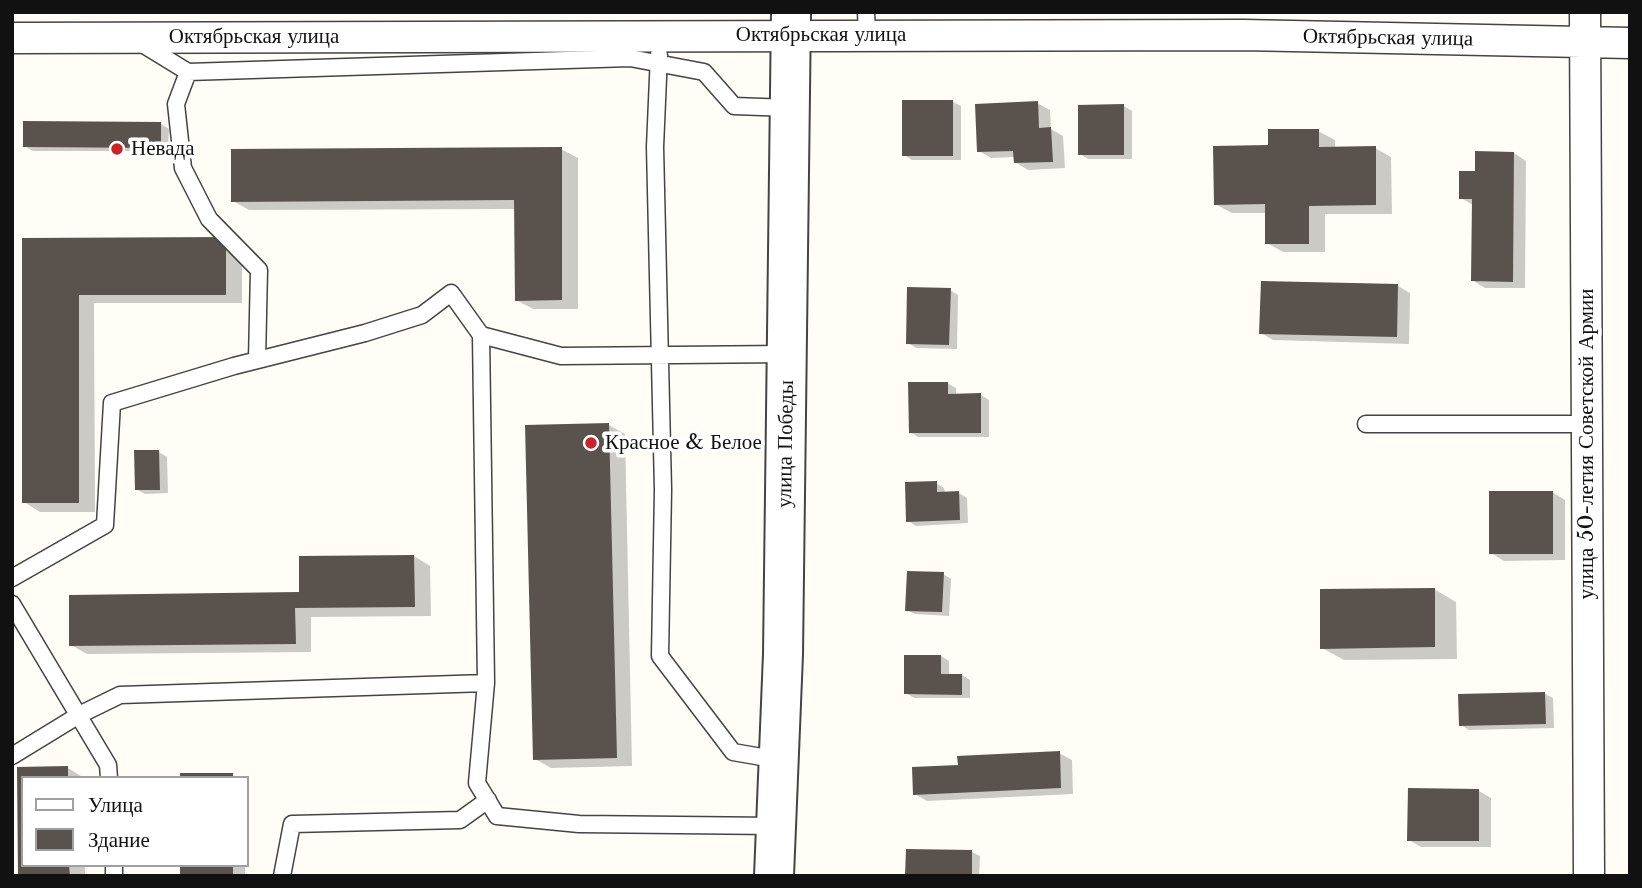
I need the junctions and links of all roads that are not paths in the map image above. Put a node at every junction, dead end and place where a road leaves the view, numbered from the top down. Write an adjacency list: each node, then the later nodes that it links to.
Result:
1 (1584, 12): 7 (street, улица 50-летия Советской Армии)
2 (791, 23): 3 (street, Октябрьская улица); 9 (street, Октябрьская улица); 11 (street, улица Победы)
3 (867, 23): 4 (street, Октябрьская улица)
4 (1242, 24): 7 (street, Октябрьская улица)
5 (12, 38): 6 (street, Октябрьская улица)
6 (131, 38): 9 (street, Октябрьская улица); 10 (lane)
7 (1585, 42): 8 (street, Октябрьская улица); 17 (street, улица 50-летия Советской Армии)
8 (1630, 43)
9 (658, 49): 10 (lane); 11 (lane); 13 (lane)
10 (188, 72): 15 (lane)
11 (790, 108): 14 (street, улица Победы)
12 (481, 335): 13 (lane); 15 (lane); 20 (lane)
13 (660, 354): 14 (lane); 23 (lane)
14 (787, 354): 23 (street, улица Победы)
15 (257, 360): 18 (lane)
16 (1366, 424): 17 (lane)
17 (1587, 424): 29 (street, улица 50-летия Советской Армии)
18 (12, 578)
19 (12, 604): 21 (lane)
20 (486, 683): 21 (lane); 25 (lane)
21 (79, 715): 22 (lane); 24 (lane)
22 (12, 756)
23 (779, 760): 26 (street, улица Победы)
24 (109, 776)
25 (488, 800): 26 (lane); 27 (lane)
26 (776, 826): 28 (street, улица Победы)
27 (282, 876)
28 (774, 876)
29 (1589, 876)

